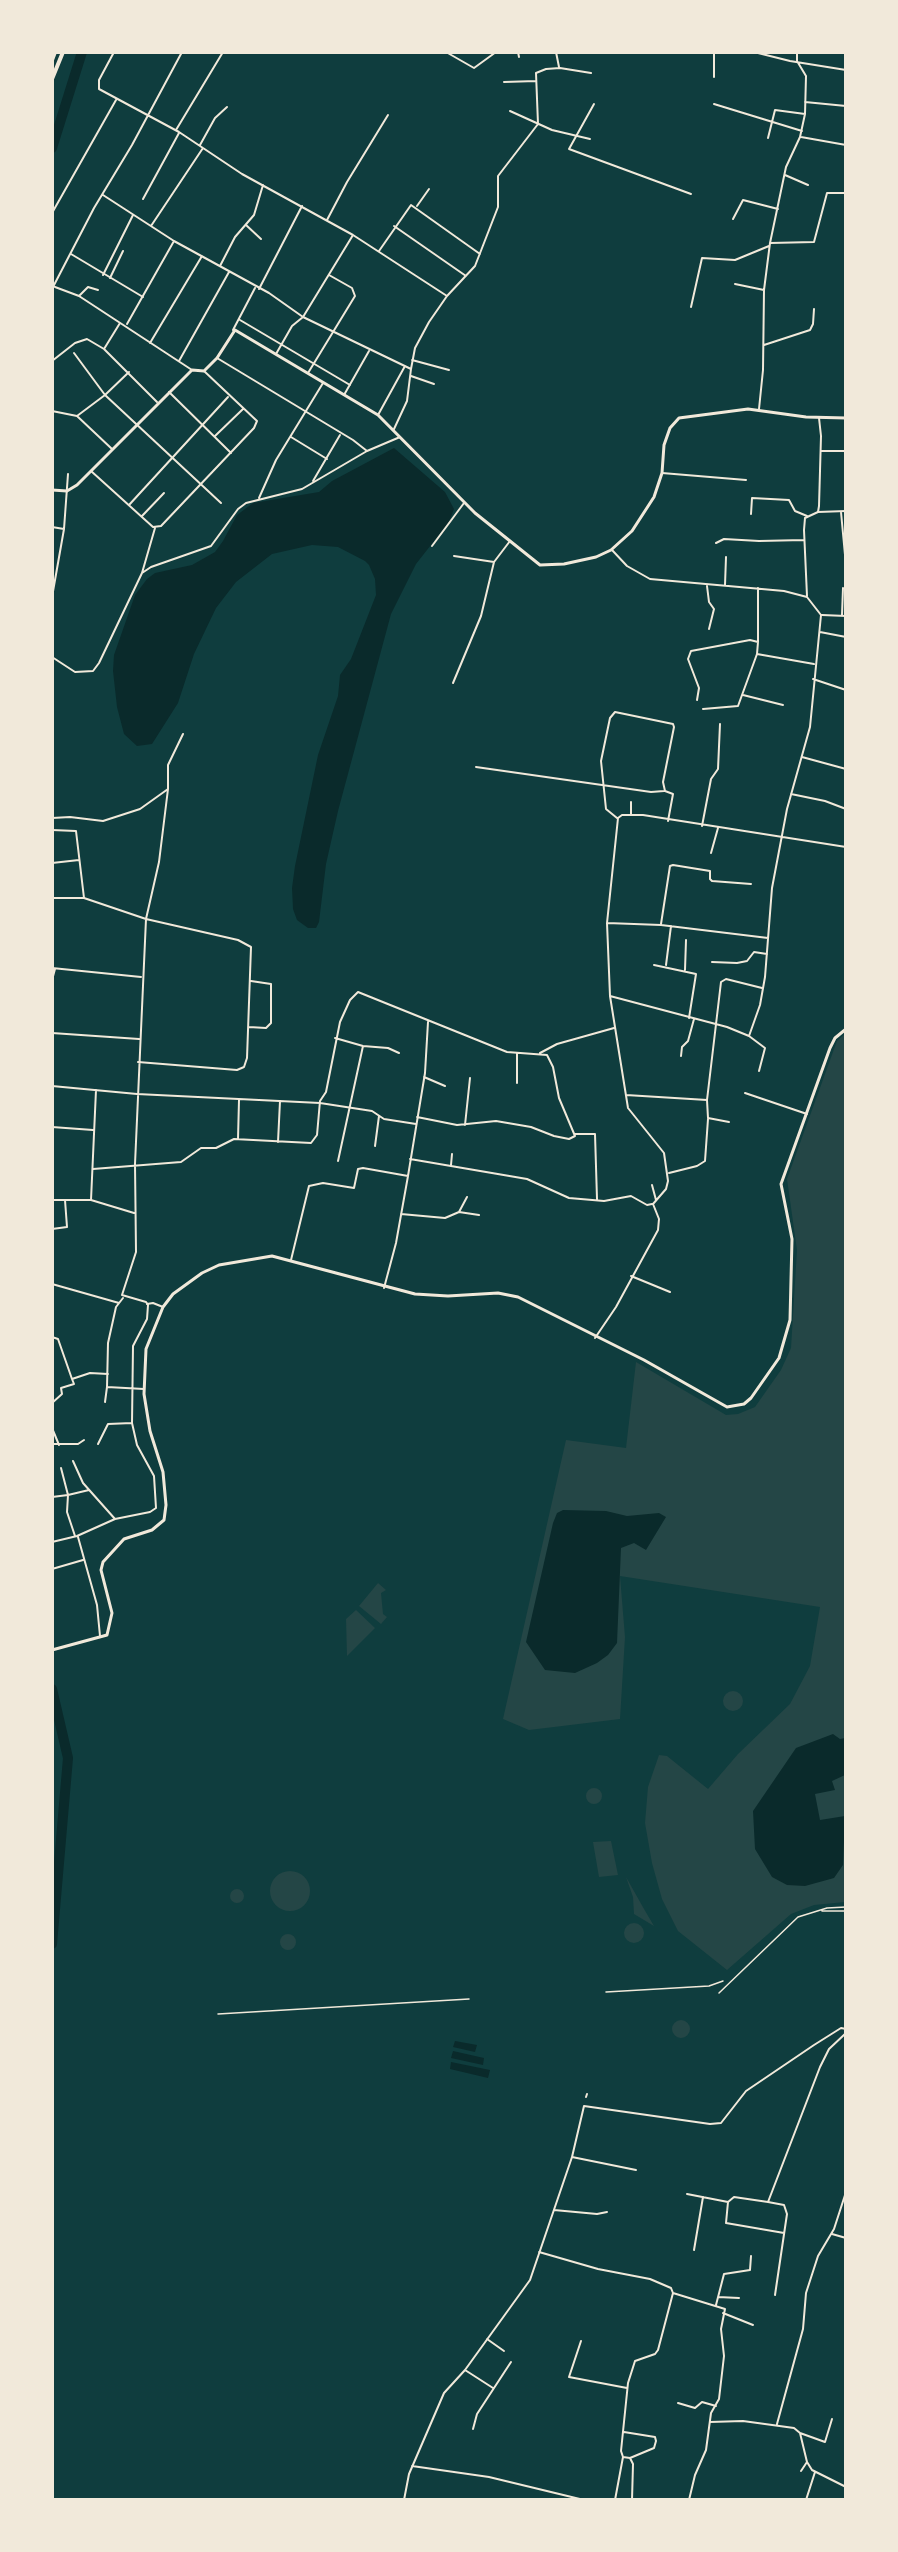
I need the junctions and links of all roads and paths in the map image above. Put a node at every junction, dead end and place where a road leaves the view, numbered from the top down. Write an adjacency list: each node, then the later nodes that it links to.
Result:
1 (55, 52): 12 (highway)
2 (63, 52): 18 (highway)
3 (114, 52): 21 (street)
4 (182, 52): 30 (street)
5 (223, 52): 33 (street)
6 (446, 52): 7 (street)
7 (496, 52)
8 (556, 52): 14 (street)
9 (714, 52): 17 (street)
10 (796, 52): 13 (street)
11 (756, 53): 13 (street)
12 (52, 60)
13 (797, 61): 15 (street); 22 (street)
14 (560, 68): 16 (street); 19 (street)
15 (846, 70)
16 (591, 73)
17 (714, 77)
18 (52, 80)
19 (536, 81): 20 (street); 32 (street)
20 (504, 82)
21 (116, 100): 30 (street); 53 (street)
22 (806, 102): 25 (street); 28 (street)
23 (594, 104): 35 (street)
24 (714, 104): 31 (street)
25 (846, 106)
26 (227, 107): 39 (street)
27 (510, 111): 32 (street)
28 (805, 114): 31 (street); 34 (street)
29 (388, 115): 56 (street)
30 (147, 117): 33 (street); 48 (street)
31 (771, 121): 34 (street); 37 (street)
32 (538, 124): 35 (street); 67 (street)
33 (178, 131): 39 (street); 49 (street)
34 (802, 131): 36 (street)
35 (577, 136): 38 (street); 46 (street)
36 (800, 137): 40 (street); 42 (street)
37 (768, 138)
38 (590, 139)
39 (200, 145): 41 (street)
40 (846, 145)
41 (203, 148): 43 (street); 58 (street)
42 (785, 175): 44 (street); 52 (street)
43 (263, 185): 50 (street); 57 (street)
44 (808, 185)
45 (429, 189): 51 (street)
46 (691, 194)
47 (846, 194): 63 (street)
48 (103, 195): 54 (street); 66 (street)
49 (143, 199)
50 (302, 206): 56 (street); 77 (street)
51 (416, 207): 59 (street); 67 (street)
52 (778, 209): 55 (street); 63 (street)
53 (52, 213)
54 (133, 215): 58 (street); 71 (street)
55 (734, 219)
56 (327, 220): 60 (street)
57 (246, 225): 61 (street); 69 (street)
58 (151, 226): 62 (street)
59 (394, 226): 65 (street); 73 (street)
60 (353, 235): 65 (street); 72 (street)
61 (261, 239)
62 (174, 241): 68 (street); 82 (street)
63 (769, 245): 79 (street); 83 (street)
64 (123, 251): 74 (street)
65 (379, 251): 81 (street)
66 (71, 254): 71 (street); 76 (street)
67 (480, 255): 73 (street)
68 (202, 256): 69 (street); 91 (street)
69 (220, 267): 70 (street)
70 (229, 272): 77 (street); 101 (street)
71 (103, 274): 74 (street)
72 (329, 275): 85 (street); 90 (street)
73 (466, 277): 81 (street)
74 (110, 278): 82 (street)
75 (735, 284): 79 (street)
76 (53, 288): 80 (street)
77 (257, 288): 85 (street); 86 (street)
78 (98, 290): 80 (street)
79 (764, 290): 92 (street)
80 (79, 296): 87 (street)
81 (447, 296): 99 (street)
82 (143, 297): 88 (street)
83 (691, 307)
84 (814, 309): 92 (street)
85 (303, 317): 90 (street); 93 (street)
86 (240, 320): 89 (street); 93 (street)
87 (121, 322): 88 (street); 94 (street)
88 (126, 326): 91 (street)
89 (233, 330): 97 (street); 98 (street)
90 (334, 333): 95 (street); 102 (street)
91 (150, 343): 101 (street)
92 (764, 345): 120 (street)
93 (281, 346): 97 (street); 102 (street)
94 (104, 349): 100 (street); 108 (street)
95 (369, 350): 103 (street); 113 (street)
96 (74, 353): 115 (street)
97 (276, 354): 109 (street)
98 (217, 358): 107 (street); 123 (street)
99 (412, 360): 104 (street); 106 (street)
100 (52, 361)
101 (179, 361): 105 (street)
102 (313, 365): 109 (street); 113 (street)
103 (405, 366): 104 (street); 124 (street)
104 (411, 369): 110 (street)
105 (192, 370): 107 (street); 114 (street)
106 (448, 370)
107 (204, 371): 117 (street)
108 (129, 372): 115 (street); 118 (street)
109 (308, 373): 111 (street)
110 (411, 376): 112 (street); 130 (street)
111 (324, 382): 116 (street); 123 (street)
112 (434, 384)
113 (350, 385): 116 (street)
114 (169, 392): 118 (street); 129 (street)
115 (105, 395): 125 (street); 128 (street)
116 (344, 395): 124 (street)
117 (229, 396): 119 (street); 129 (street)
118 (157, 402): 128 (street)
119 (244, 408): 132 (street); 139 (street)
120 (759, 410): 126 (street); 143 (street)
121 (52, 411): 125 (street)
122 (846, 411): 127 (street)
123 (305, 412): 131 (street); 133 (street)
124 (378, 415): 130 (street)
125 (77, 416): 135 (street)
126 (819, 418): 127 (street); 137 (street)
127 (845, 418)
128 (136, 424): 135 (street); 140 (street)
129 (203, 424): 132 (street); 140 (street)
130 (394, 429): 134 (street)
131 (340, 435): 136 (street); 141 (street)
132 (215, 436): 139 (street)
133 (291, 436): 141 (street); 151 (street)
134 (400, 437): 136 (street); 153 (street)
135 (112, 449): 142 (street)
136 (367, 451): 147 (street)
137 (821, 451): 138 (street); 156 (street)
138 (846, 451)
139 (231, 453): 146 (street)
140 (170, 457): 146 (street); 154 (street)
141 (327, 459): 147 (street)
142 (91, 471): 149 (street); 154 (street)
143 (662, 473): 145 (street); 168 (street)
144 (68, 474): 149 (street)
145 (747, 480)
146 (201, 485): 152 (street); 162 (street)
147 (311, 485): 151 (street)
148 (52, 490): 149 (street)
149 (67, 491): 163 (street)
150 (164, 493): 159 (street)
151 (259, 498): 173 (street)
152 (221, 503)
153 (464, 503): 165 (street); 167 (street)
154 (129, 505): 159 (street)
155 (846, 511): 157 (street)
156 (818, 512): 157 (street); 160 (street)
157 (841, 512): 169 (street)
158 (751, 514): 160 (street)
159 (142, 516): 162 (street)
160 (807, 516): 164 (street)
161 (52, 527): 163 (street)
162 (155, 528): 173 (street)
163 (64, 529): 178 (street)
164 (804, 540): 166 (street); 180 (street)
165 (510, 541): 168 (street); 172 (street)
166 (716, 543)
167 (432, 546)
168 (611, 550): 175 (street)
169 (845, 555)
170 (454, 556): 172 (street)
171 (726, 557): 174 (street)
172 (495, 562): 191 (street)
173 (141, 573): 188 (street)
174 (725, 585): 175 (street); 176 (street)
175 (707, 586): 183 (street)
176 (758, 588): 180 (street); 186 (street)
177 (843, 588): 182 (street)
178 (53, 593): 179 (street)
179 (52, 597)
180 (807, 597): 181 (street)
181 (821, 615): 182 (street); 184 (street)
182 (844, 616)
183 (709, 628)
184 (820, 632): 185 (street); 189 (street)
185 (846, 637)
186 (758, 642): 187 (street); 194 (street)
187 (758, 654): 189 (street); 193 (street)
188 (52, 657)
189 (814, 664): 190 (street)
190 (813, 679): 192 (street); 199 (street)
191 (453, 683)
192 (846, 690)
193 (743, 695): 195 (street); 196 (street)
194 (697, 700)
195 (783, 705)
196 (703, 709)
197 (720, 724): 212 (street)
198 (183, 734): 203 (street)
199 (802, 757): 201 (street); 205 (street)
200 (476, 767): 202 (street)
201 (846, 769)
202 (602, 783): 204 (street); 204 (street); 210 (street)
203 (168, 789): 209 (street); 223 (street)
204 (664, 791): 211 (street)
205 (791, 794): 207 (street); 215 (street)
206 (631, 802): 208 (street)
207 (846, 809)
208 (631, 815): 210 (street); 211 (street)
209 (52, 818)
210 (618, 818): 224 (street)
211 (668, 821): 212 (street)
212 (702, 826): 213 (street)
213 (718, 828): 215 (street); 217 (street)
214 (52, 830): 218 (street)
215 (782, 836): 216 (street); 227 (street)
216 (846, 847)
217 (711, 853)
218 (80, 860): 219 (street); 222 (street)
219 (52, 863)
220 (751, 884): 225 (street)
221 (52, 898): 222 (street)
222 (84, 898): 223 (street)
223 (146, 919): 235 (street); 237 (street)
224 (607, 922): 225 (street); 239 (street)
225 (661, 925): 226 (street)
226 (671, 926): 227 (street); 232 (street)
227 (770, 938): 229 (street)
228 (686, 940): 234 (street)
229 (767, 954): 230 (street); 238 (street)
230 (712, 962)
231 (654, 965): 232 (street)
232 (666, 966): 234 (street)
233 (54, 969): 235 (street); 236 (street)
234 (685, 970): 240 (street)
235 (141, 978): 250 (street)
236 (52, 980)
237 (251, 981): 245 (street); 245 (street)
238 (762, 988): 243 (street); 248 (street)
239 (610, 996): 240 (street); 244 (street)
240 (689, 1018): 241 (street)
241 (694, 1019): 243 (street); 255 (street)
242 (428, 1022): 249 (street); 253 (street); 258 (street)
243 (715, 1024): 248 (street); 268 (street)
244 (615, 1027): 254 (street); 266 (street)
245 (248, 1028): 256 (street)
246 (846, 1029): 272 (street)
247 (52, 1033): 250 (street)
248 (749, 1036): 257 (street)
249 (335, 1038): 251 (street); 270 (street)
250 (139, 1039): 256 (street)
251 (363, 1046): 252 (street); 271 (street)
252 (399, 1053)
253 (518, 1053): 254 (street); 260 (street)
254 (540, 1053): 281 (street)
255 (681, 1056)
256 (138, 1062): 265 (street)
257 (759, 1071)
258 (424, 1077): 262 (street); 274 (street)
259 (470, 1078): 278 (street)
260 (517, 1083)
261 (52, 1086): 263 (street)
262 (445, 1086)
263 (96, 1090): 265 (street); 280 (street)
264 (745, 1093): 272 (street)
265 (137, 1094): 267 (street); 288 (street)
266 (626, 1095): 268 (street); 291 (street)
267 (240, 1100): 269 (street); 282 (street)
268 (707, 1100): 275 (street)
269 (280, 1101): 270 (street); 283 (street)
270 (320, 1103): 271 (street); 283 (street)
271 (348, 1107): 273 (street); 287 (street)
272 (807, 1113): 315 (street)
273 (379, 1116): 277 (street); 284 (street)
274 (417, 1117): 277 (street); 278 (street)
275 (708, 1118): 276 (street); 291 (street)
276 (729, 1122)
277 (416, 1124): 286 (street)
278 (465, 1125): 281 (street)
279 (52, 1127): 280 (street)
280 (93, 1130): 290 (street)
281 (575, 1134): 295 (street)
282 (238, 1139): 283 (street); 288 (street)
283 (278, 1142)
284 (375, 1146)
285 (452, 1154): 289 (street)
286 (410, 1159): 289 (street); 292 (street)
287 (338, 1161)
288 (135, 1164): 290 (street); 301 (street)
289 (451, 1165): 295 (street)
290 (93, 1169): 298 (street)
291 (669, 1173): 299 (street)
292 (408, 1176): 302 (street); 305 (street)
293 (652, 1185): 299 (street)
294 (467, 1197): 300 (street)
295 (597, 1199): 299 (street)
296 (52, 1200): 297 (street)
297 (65, 1200): 298 (street); 304 (street)
298 (91, 1200): 301 (street)
299 (654, 1202): 306 (street)
300 (459, 1212): 302 (street); 303 (street)
301 (134, 1213): 310 (street)
302 (401, 1214): 308 (street)
303 (479, 1215)
304 (52, 1229)
305 (291, 1260): 308 (street); 313 (street)
306 (631, 1276): 309 (street); 315 (street)
307 (52, 1284): 311 (street)
308 (384, 1288): 315 (street)
309 (670, 1292)
310 (123, 1298): 311 (street); 312 (street)
311 (119, 1303): 316 (street)
312 (147, 1304): 313 (street); 319 (street)
313 (163, 1307): 320 (street)
314 (52, 1337): 317 (street)
315 (595, 1338)
316 (108, 1374): 317 (street); 318 (street)
317 (72, 1379): 322 (street)
318 (107, 1387): 319 (street); 321 (street)
319 (133, 1389): 320 (street); 323 (street)
320 (144, 1389): 339 (street)
321 (105, 1402)
322 (52, 1403)
323 (132, 1423): 327 (street); 334 (street)
324 (52, 1428): 328 (street)
325 (84, 1440): 328 (street)
326 (52, 1444): 328 (street)
327 (98, 1444)
328 (59, 1445)
329 (73, 1461): 331 (street)
330 (61, 1468): 332 (street)
331 (89, 1490): 332 (street); 334 (street)
332 (68, 1495): 333 (street); 335 (street)
333 (52, 1497)
334 (115, 1519): 335 (street)
335 (77, 1536): 336 (street); 337 (street)
336 (52, 1542)
337 (84, 1560): 338 (street); 339 (street)
338 (52, 1569)
339 (100, 1636): 340 (street)
340 (52, 1650)
341 (846, 1907): 342 (lane)
342 (821, 1910): 343 (lane); 346 (lane)
343 (846, 1911)
344 (723, 1982): 345 (lane)
345 (606, 1992)
346 (719, 1993)
347 (469, 1999): 348 (lane)
348 (218, 2014)
349 (846, 2031): 350 (street); 356 (street)
350 (572, 2157): 351 (street); 357 (street)
351 (636, 2170)
352 (846, 2192): 360 (street)
353 (687, 2194): 354 (street)
354 (703, 2197): 355 (street); 362 (street)
355 (728, 2202): 356 (street); 359 (street)
356 (768, 2202): 359 (street)
357 (554, 2210): 358 (street); 363 (street)
358 (608, 2212)
359 (784, 2233): 366 (street)
360 (832, 2234): 361 (street); 383 (street)
361 (846, 2238)
362 (694, 2250)
363 (539, 2252): 365 (street); 372 (street)
364 (751, 2256): 367 (street)
365 (672, 2293): 369 (street); 378 (street)
366 (775, 2295)
367 (718, 2296): 368 (street); 369 (street)
368 (738, 2298)
369 (716, 2305): 370 (street)
370 (723, 2313): 371 (street); 380 (street)
371 (753, 2325)
372 (487, 2340): 374 (street); 376 (street)
373 (581, 2341): 378 (street)
374 (504, 2351)
375 (511, 2362): 377 (street)
376 (465, 2370): 377 (street); 390 (street)
377 (494, 2388): 384 (street)
378 (627, 2388): 385 (street)
379 (678, 2403): 380 (street)
380 (716, 2406): 382 (street)
381 (832, 2419): 386 (street)
382 (710, 2422): 383 (street); 400 (street)
383 (777, 2424): 386 (street)
384 (472, 2429)
385 (623, 2432): 387 (street); 388 (street)
386 (800, 2433): 389 (street)
387 (623, 2457): 388 (street); 396 (street)
388 (630, 2458): 397 (street)
389 (807, 2462): 391 (street); 392 (street)
390 (412, 2466): 394 (street); 395 (street)
391 (801, 2471)
392 (815, 2472): 393 (street); 401 (street)
393 (846, 2487)
394 (404, 2499)
395 (584, 2499)
396 (615, 2499)
397 (632, 2499)
398 (668, 2499): 399 (street)
399 (683, 2499)
400 (689, 2499)
401 (806, 2499)

